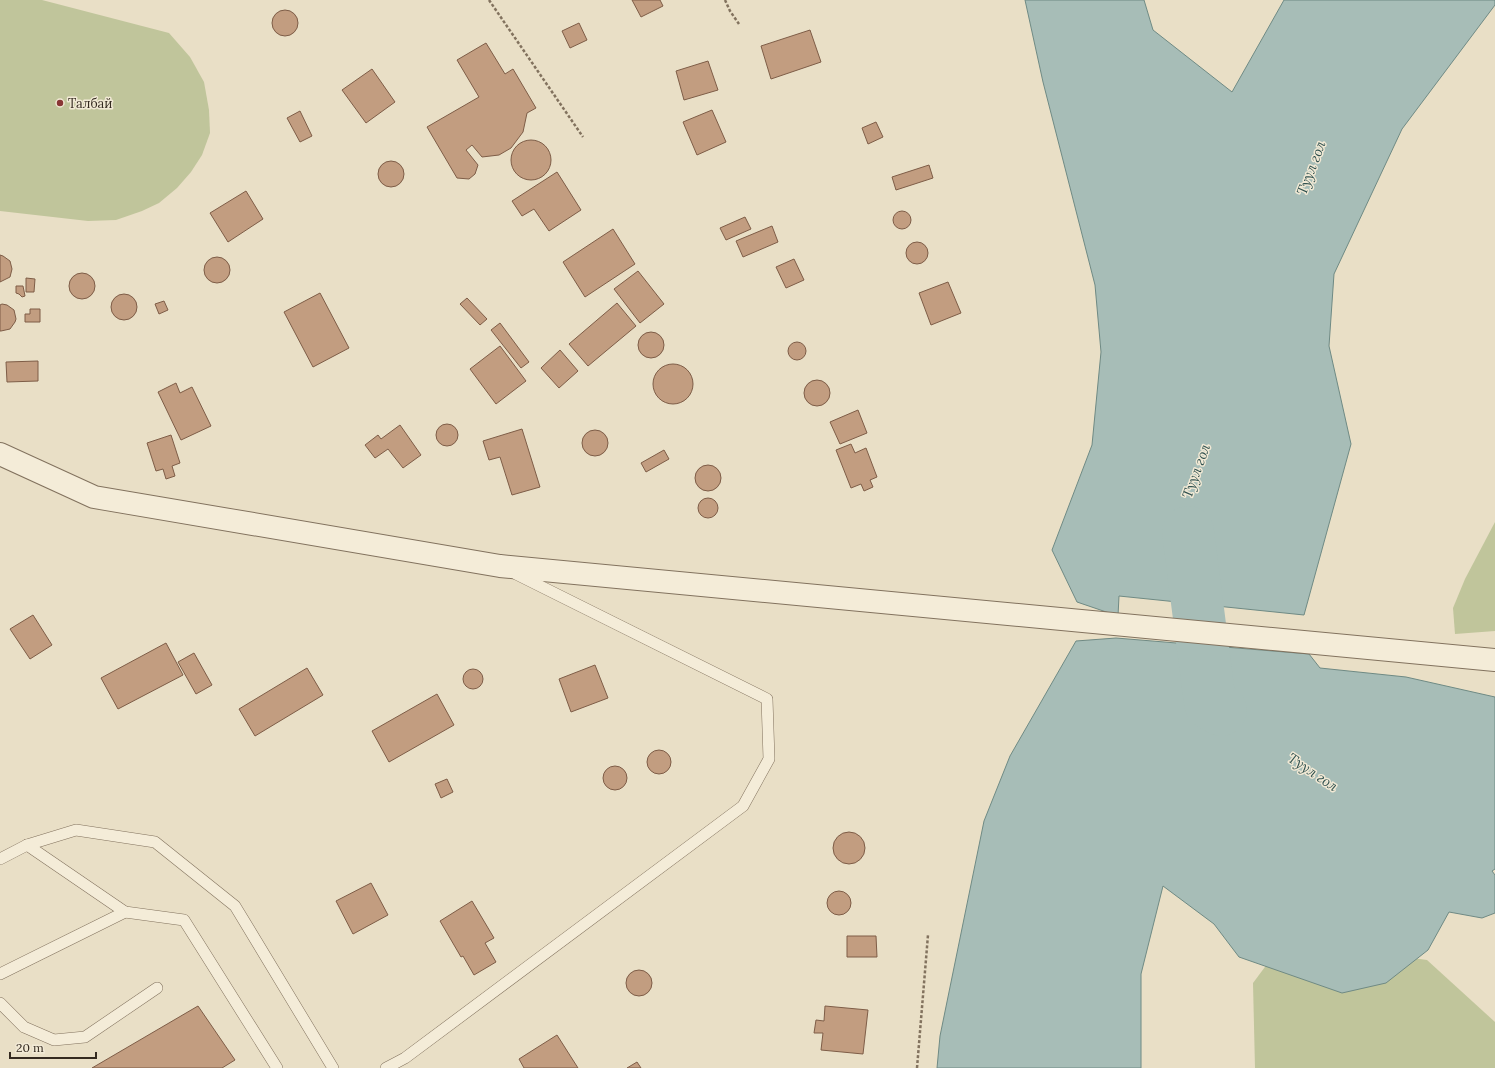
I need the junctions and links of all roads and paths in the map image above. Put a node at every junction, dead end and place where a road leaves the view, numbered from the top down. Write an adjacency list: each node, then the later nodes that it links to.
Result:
1 (489, 0): 4 (path)
2 (726, 0): 3 (path)
3 (739, 24)
4 (583, 137)
5 (0, 454): 6 (street)
6 (500, 566): 7 (street); 17 (lane)
7 (1495, 660)
8 (27, 845): 9 (lane); 10 (lane); 16 (lane)
9 (0, 859)
10 (125, 912): 12 (lane); 15 (lane)
11 (928, 935): 18 (path)
12 (0, 974)
13 (158, 988): 14 (lane)
14 (0, 1003)
15 (277, 1068)
16 (333, 1068)
17 (386, 1068)
18 (917, 1068)

